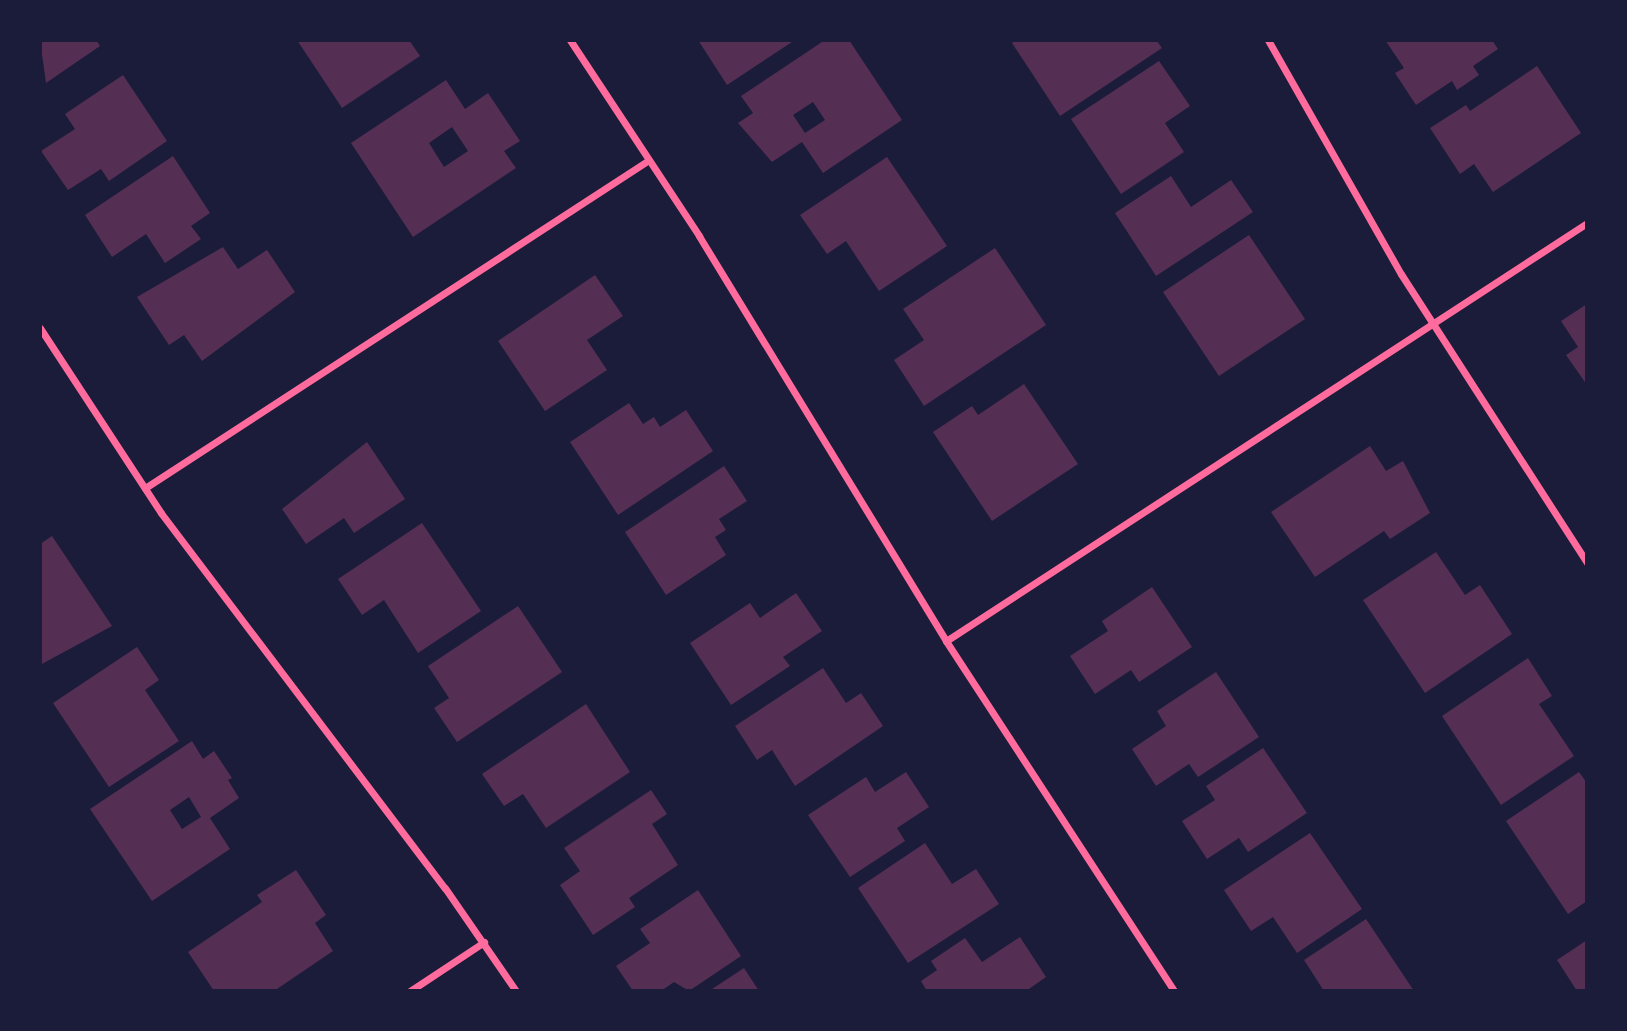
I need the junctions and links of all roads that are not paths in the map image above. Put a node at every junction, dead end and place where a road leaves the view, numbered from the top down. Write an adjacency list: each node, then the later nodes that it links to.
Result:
1 (570, 40): 3 (street)
2 (1268, 40): 5 (street)
3 (649, 160): 7 (street); 9 (street)
4 (1587, 223): 5 (street)
5 (1432, 324): 8 (street); 9 (street)
6 (40, 328): 7 (street)
7 (145, 488): 10 (street)
8 (1587, 563)
9 (946, 640): 13 (street)
10 (484, 942): 11 (street); 12 (street)
11 (410, 991)
12 (516, 991)
13 (1174, 991)

